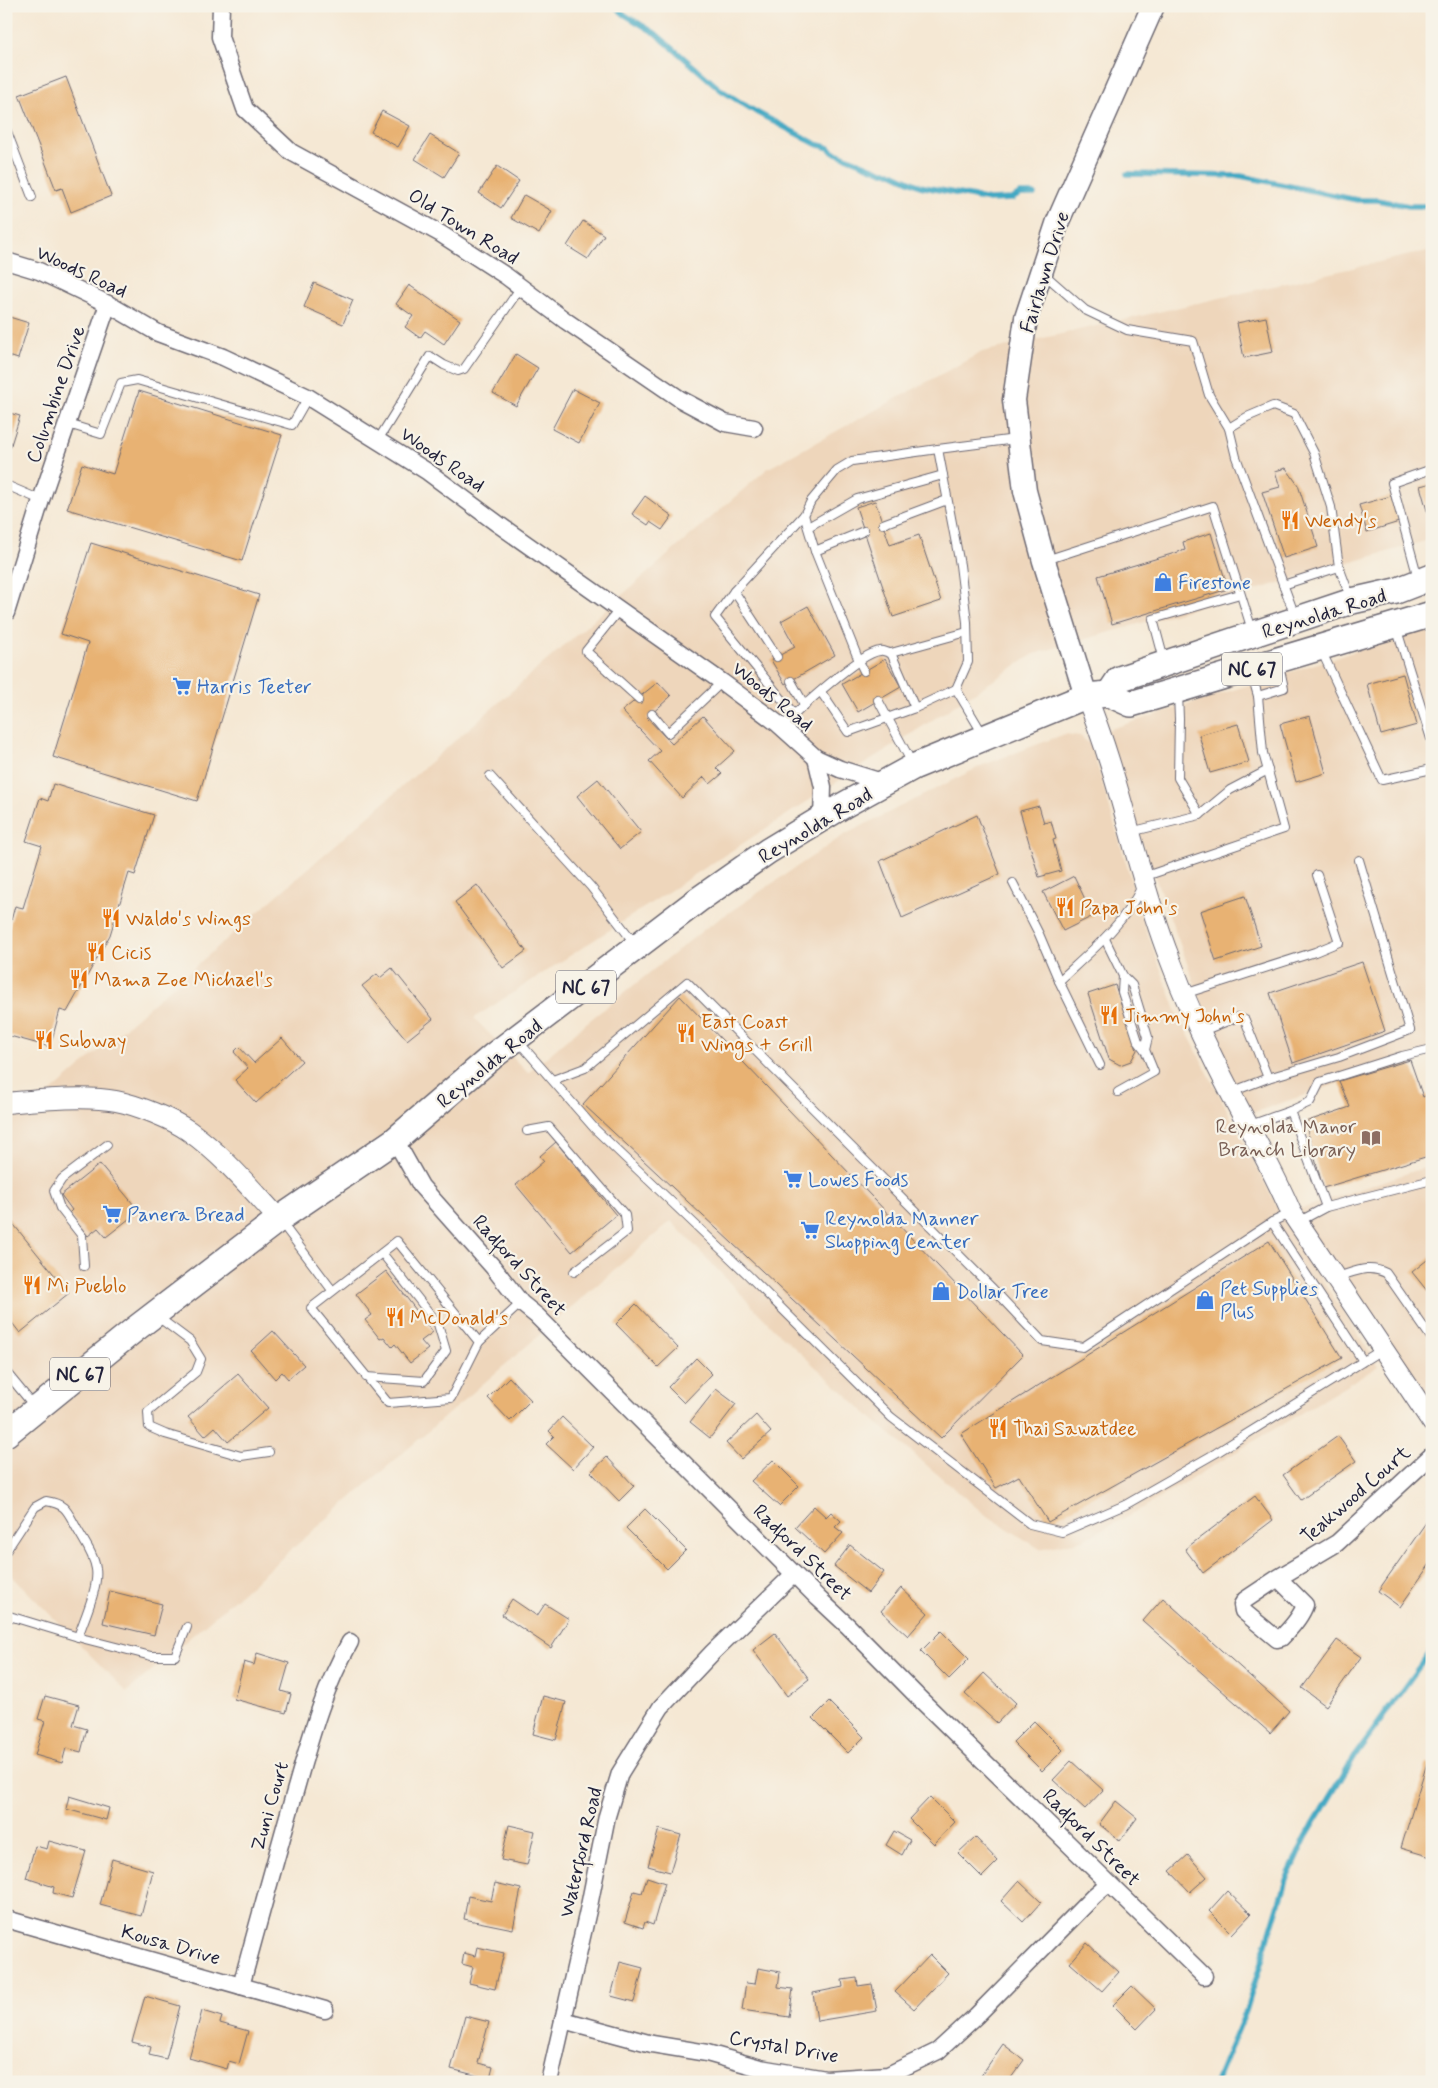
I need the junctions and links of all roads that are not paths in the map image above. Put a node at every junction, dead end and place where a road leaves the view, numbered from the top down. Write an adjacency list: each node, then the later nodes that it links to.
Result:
1 (221, 6): 7 (street, Old Town Road)
2 (1153, 6): 6 (main road, Fairlawn Drive)
3 (6, 129): 4 (lane)
4 (32, 197)
5 (6, 261): 8 (street, Woods Road)
6 (1042, 272): 12 (lane); 13 (main road, Fairlawn Drive)
7 (521, 287): 11 (street, Old Town Road); 14 (lane)
8 (108, 304): 9 (street, Woods Road); 10 (street, Columbine Drive)
9 (308, 397): 10 (lane); 14 (street, Woods Road)
10 (68, 424): 19 (street, Columbine Drive)
11 (754, 428)
12 (1229, 428): 27 (lane); 29 (lane)
13 (1018, 439): 15 (lane); 26 (main road, Fairlawn Drive)
14 (378, 440): 34 (street, Woods Road)
15 (938, 449): 17 (lane); 21 (lane)
16 (1432, 469): 28 (lane)
17 (943, 475): 20 (lane); 23 (lane)
18 (6, 485): 19 (lane)
19 (41, 500): 33 (street, Columbine Drive)
20 (947, 500): 22 (lane); 38 (lane)
21 (804, 515): 23 (lane); 30 (lane)
22 (883, 524)
23 (808, 527): 25 (lane)
24 (864, 532): 25 (lane)
25 (815, 551): 44 (lane)
26 (1044, 560): 31 (lane); 53 (main road, Fairlawn Drive)
27 (1339, 567): 29 (lane); 32 (lane)
28 (1425, 579): 32 (main road, Reynolda Road / NC 67)
29 (1284, 585): 36 (lane)
30 (734, 591): 42 (lane); 60 (lane)
31 (1240, 594): 39 (lane); 45 (lane)
32 (1352, 601): 36 (main road, Reynolda Road / NC 67)
33 (7, 608)
34 (619, 610): 49 (street, Woods Road); 55 (lane)
35 (1432, 614): 37 (main road, Reynolda Road / NC 67)
36 (1296, 620): 39 (main road, Reynolda Road / NC 67)
37 (1395, 625): 40 (main road, Reynolda Road / NC 67); 64 (lane)
38 (967, 632): 41 (lane); 50 (lane)
39 (1253, 634): 45 (main road, Reynolda Road / NC 67)
40 (1320, 648): 43 (main road, Reynolda Road / NC 67); 67 (lane)
41 (891, 653): 44 (lane); 58 (lane)
42 (777, 657)
43 (1278, 660): 46 (main road, Reynolda Road / NC 67); 54 (lane)
44 (859, 661): 47 (lane); 52 (lane)
45 (1165, 663): 53 (main road, Reynolda Road / NC 67)
46 (1250, 669): 51 (main road, Reynolda Road / NC 67); 54 (lane)
47 (864, 671)
48 (791, 681): 57 (lane)
49 (722, 682): 59 (lane); 62 (street, Woods Road)
50 (956, 689): 58 (lane); 63 (lane)
51 (1177, 690): 53 (main road, Reynolda Road / NC 67); 71 (lane)
52 (821, 692): 57 (lane); 61 (lane)
53 (1098, 695): 63 (main road, Reynolda Road / NC 67); 73 (street)
54 (1258, 696): 68 (lane)
55 (639, 699)
56 (878, 700): 61 (lane)
57 (805, 706): 60 (lane)
58 (915, 708): 61 (lane)
59 (652, 714)
60 (794, 714): 62 (lane)
61 (888, 717): 66 (lane)
62 (781, 728): 65 (street, Woods Road)
63 (984, 737): 66 (main road, Reynolda Road / NC 67)
64 (1432, 742)
65 (816, 758): 70 (street, Woods Road); 72 (street, Woods Road)
66 (914, 767): 70 (main road, Reynolda Road / NC 67)
67 (1432, 769)
68 (1268, 770): 71 (lane); 76 (lane)
69 (490, 776): 79 (lane)
70 (885, 783): 72 (main road, Reynolda Road / NC 67)
71 (1200, 814): 73 (lane)
72 (822, 818): 79 (main road, Reynolda Road / NC 67)
73 (1130, 832): 76 (street)
74 (1359, 860): 88 (lane)
75 (1317, 875): 82 (lane)
76 (1143, 880): 78 (lane); 82 (street)
77 (1013, 883): 81 (lane)
78 (1105, 940): 80 (lane); 81 (lane)
79 (638, 947): 84 (main road, Reynolda Road / NC 67)
80 (1123, 976): 86 (lane); 86 (lane)
81 (1059, 981): 87 (lane)
82 (1184, 994): 83 (street)
83 (1200, 1031): 88 (lane); 91 (street)
84 (516, 1040): 89 (lane); 96 (main road, Reynolda Road / NC 67)
85 (1432, 1049): 93 (lane)
86 (1144, 1050): 90 (lane)
87 (1100, 1065)
88 (1268, 1078): 91 (lane)
89 (553, 1080): 102 (lane); 113 (lane)
90 (1118, 1092)
91 (1231, 1092): 94 (street)
92 (6, 1103): 101 (street)
93 (1290, 1111): 94 (lane); 99 (lane)
94 (1249, 1125): 100 (street)
95 (527, 1131): 105 (lane)
96 (395, 1140): 101 (main road, Reynolda Road / NC 67); 108 (street, Radford Street)
97 (107, 1145): 104 (lane)
98 (1432, 1180): 99 (lane)
99 (1326, 1208): 100 (lane)
100 (1295, 1217): 102 (lane); 106 (street)
101 (279, 1219): 107 (lane); 109 (main road, Reynolda Road / NC 67)
102 (1272, 1222): 113 (lane)
103 (382, 1253): 107 (lane); 111 (lane); 115 (lane)
104 (84, 1266)
105 (574, 1272)
106 (1335, 1278): 110 (lane); 112 (street)
107 (332, 1290): 115 (lane)
108 (521, 1303): 111 (lane); 122 (street, Radford Street)
109 (155, 1314): 116 (main road, Reynolda Road / NC 67); 119 (lane)
110 (1432, 1339)
111 (479, 1342): 115 (lane)
112 (1382, 1349): 113 (lane); 117 (street)
113 (1363, 1361)
114 (7, 1374): 116 (lane)
115 (366, 1377)
116 (37, 1410): 118 (main road, Reynolda Road / NC 67)
117 (1432, 1422)
118 (6, 1434)
119 (269, 1452)
120 (1432, 1455): 123 (street, Teakwood Court)
121 (6, 1551): 126 (lane)
122 (794, 1574): 128 (street, Radford Street); 133 (street, Waterford Road)
123 (1278, 1578)
124 (6, 1615): 126 (lane)
125 (187, 1627): 126 (lane)
126 (78, 1637)
127 (350, 1642): 131 (street, Zuni Court)
128 (1108, 1884): 130 (street, Radford Street); 133 (street, Crystal Drive)
129 (6, 1919): 131 (street, Kousa Drive)
130 (1204, 1976)
131 (241, 1986): 132 (street, Kousa Drive)
132 (325, 2010)
133 (563, 2020): 134 (street, Waterford Road)
134 (549, 2082)

